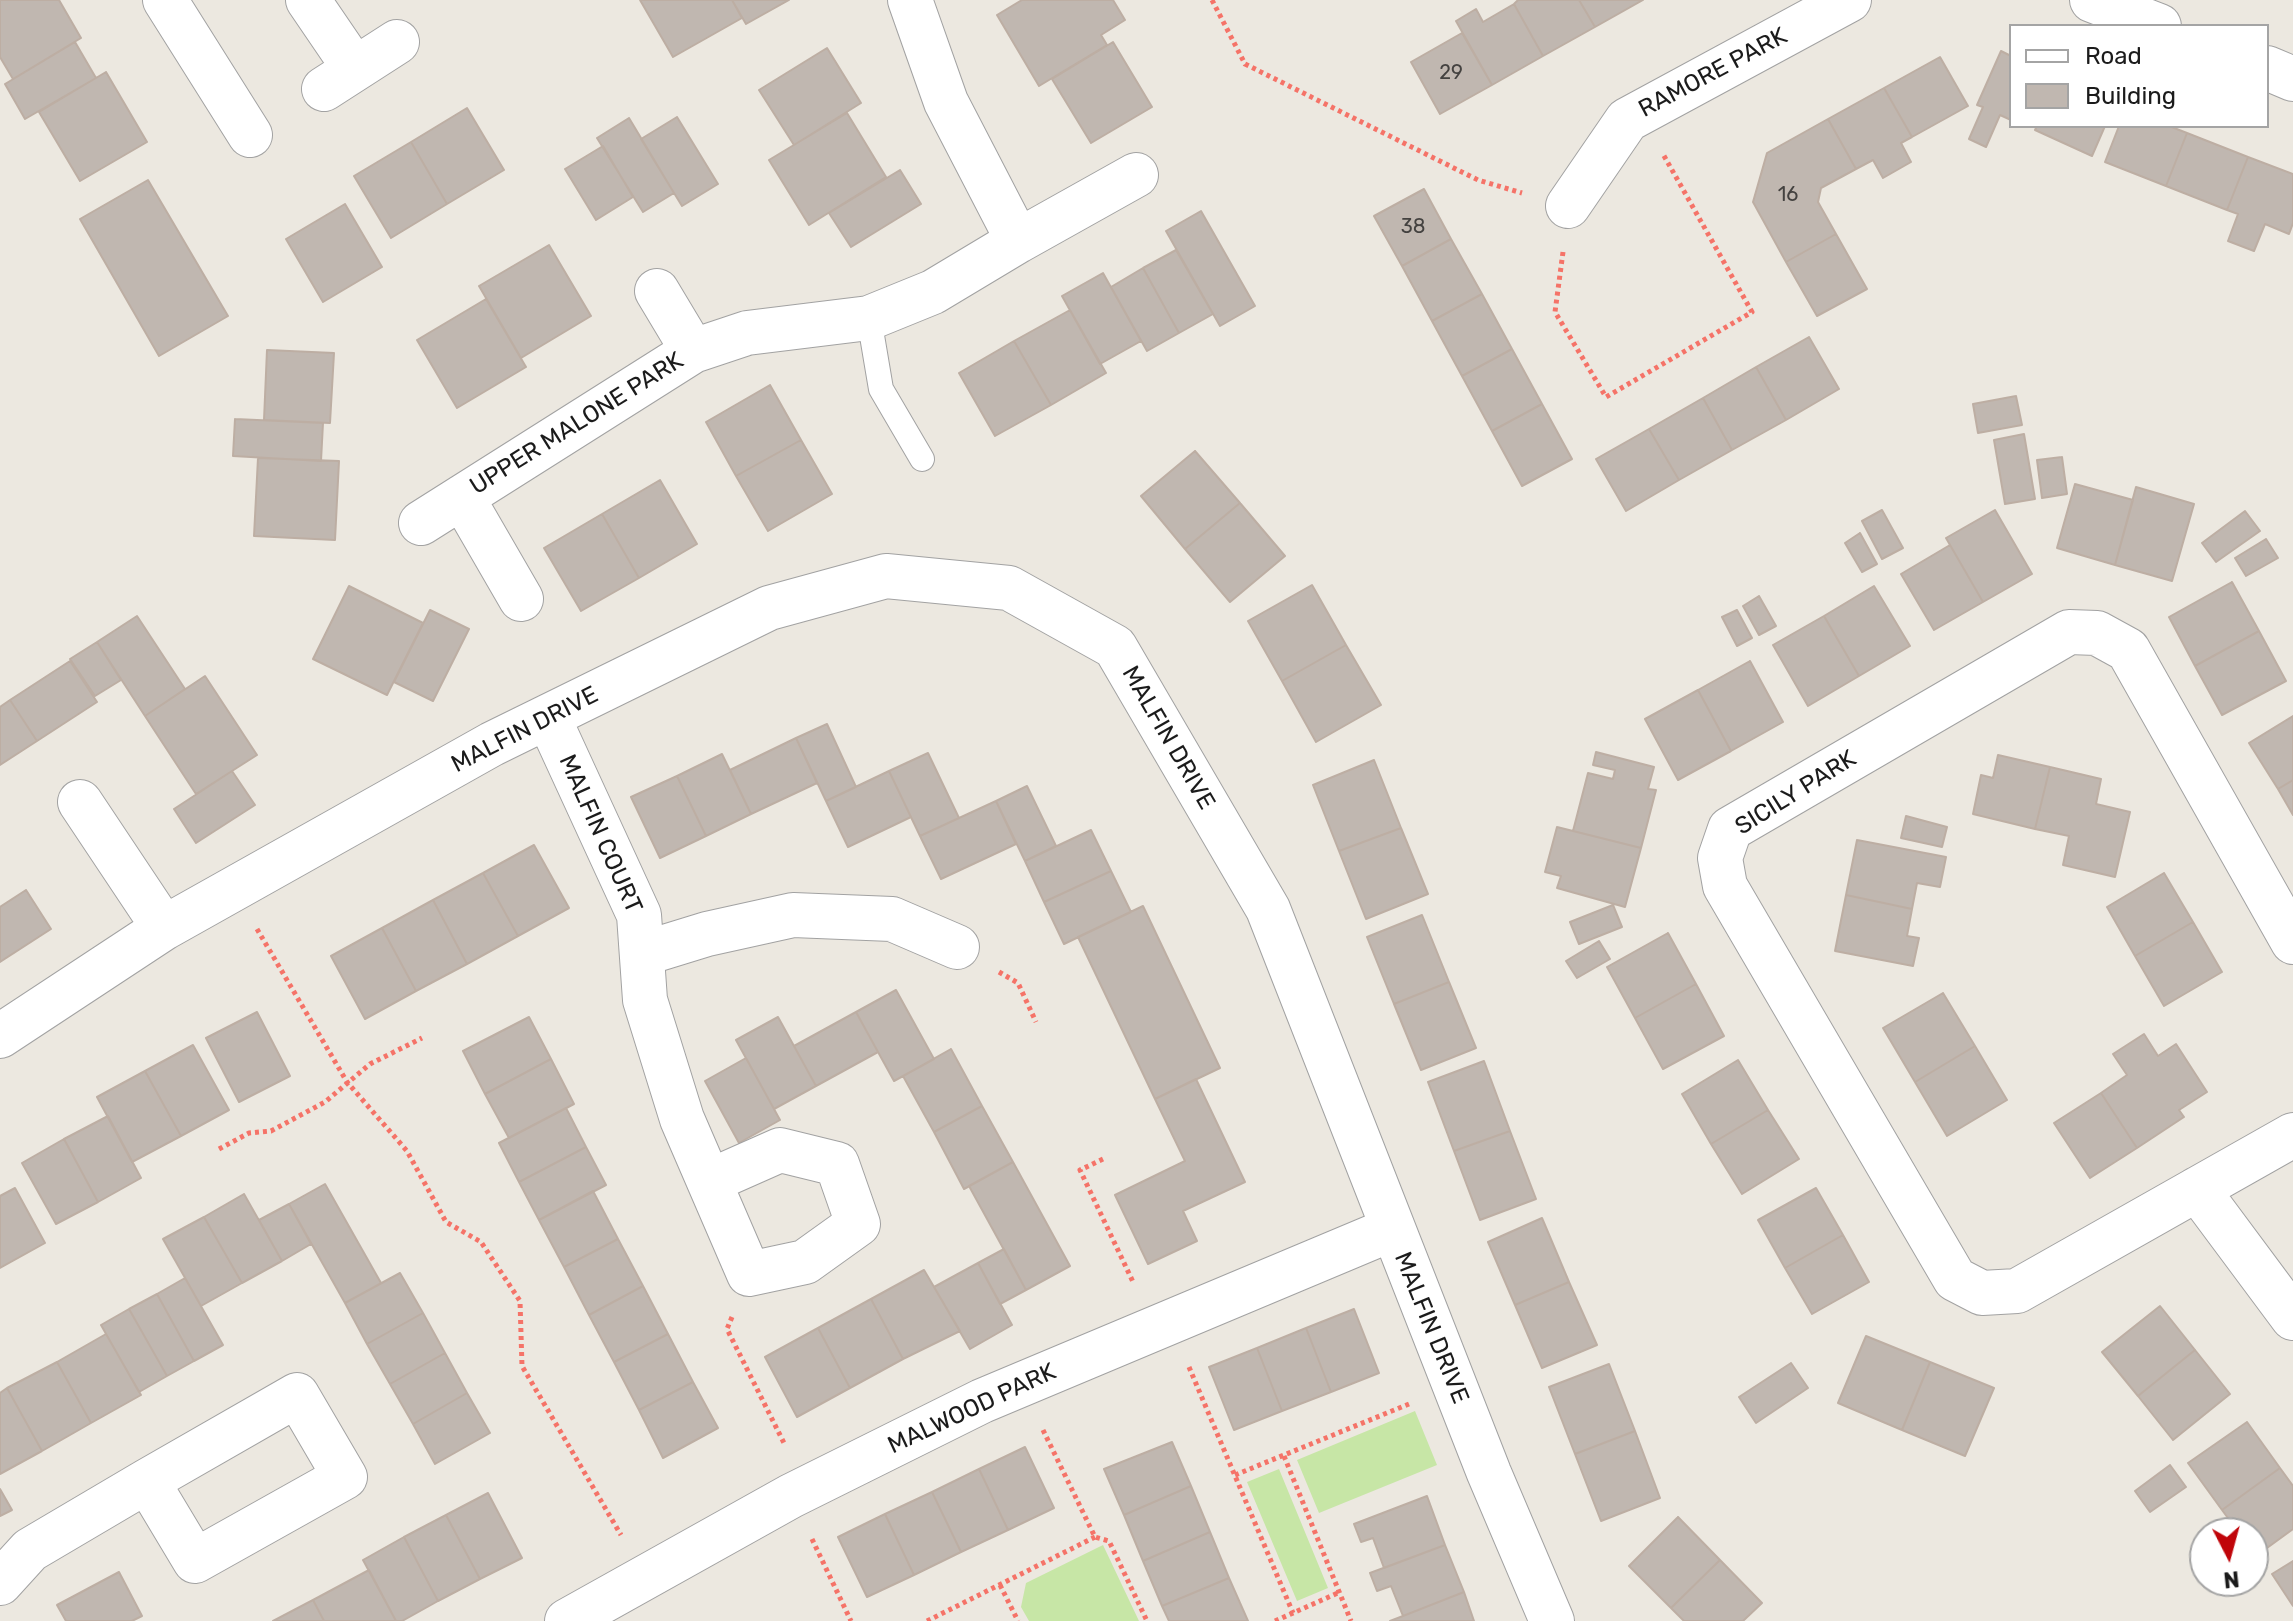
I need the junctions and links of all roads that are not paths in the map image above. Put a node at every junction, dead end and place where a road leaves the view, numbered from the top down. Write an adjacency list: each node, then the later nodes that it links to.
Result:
1 (308, 0): 7 (street)
2 (910, 0): 13 (street)
3 (1849, 0): 12 (street, RAMORE PARK)
4 (2092, 0): 6 (street)
5 (172, 3): 10 (street)
6 (2154, 24)
7 (397, 42)
8 (2269, 69): 9 (street)
9 (2293, 79)
10 (250, 135)
11 (1136, 175): 13 (street, UPPER MALONE PARK)
12 (1568, 206)
13 (1018, 241): 15 (street, UPPER MALONE PARK)
14 (657, 291): 16 (street, UPPER MALONE PARK)
15 (869, 318): 16 (street, UPPER MALONE PARK); 17 (lane)
16 (693, 351): 18 (street, UPPER MALONE PARK)
17 (922, 459)
18 (462, 497): 19 (street, UPPER MALONE PARK); 20 (street, UPPER MALONE PARK)
19 (421, 523)
20 (521, 599)
21 (548, 717): 23 (street, MALFIN DRIVE); 26 (street, MALFIN COURT); 31 (street, MALFIN DRIVE)
22 (80, 802): 23 (street)
23 (164, 928): 27 (street, MALFIN DRIVE)
24 (2293, 942): 30 (street, SICILY PARK)
25 (957, 947): 26 (street)
26 (642, 954): 29 (street, MALFIN COURT)
27 (0, 1036)
28 (2293, 1135): 30 (street, SICILY PARK)
29 (710, 1181): 29 (street, MALFIN COURT)
30 (2197, 1189): 32 (street)
31 (1392, 1229): 35 (street, MALWOOD PARK); 36 (street, MALFIN DRIVE)
32 (2293, 1318)
33 (147, 1481): 34 (street)
34 (0, 1583)
35 (567, 1621)
36 (1552, 1621)

